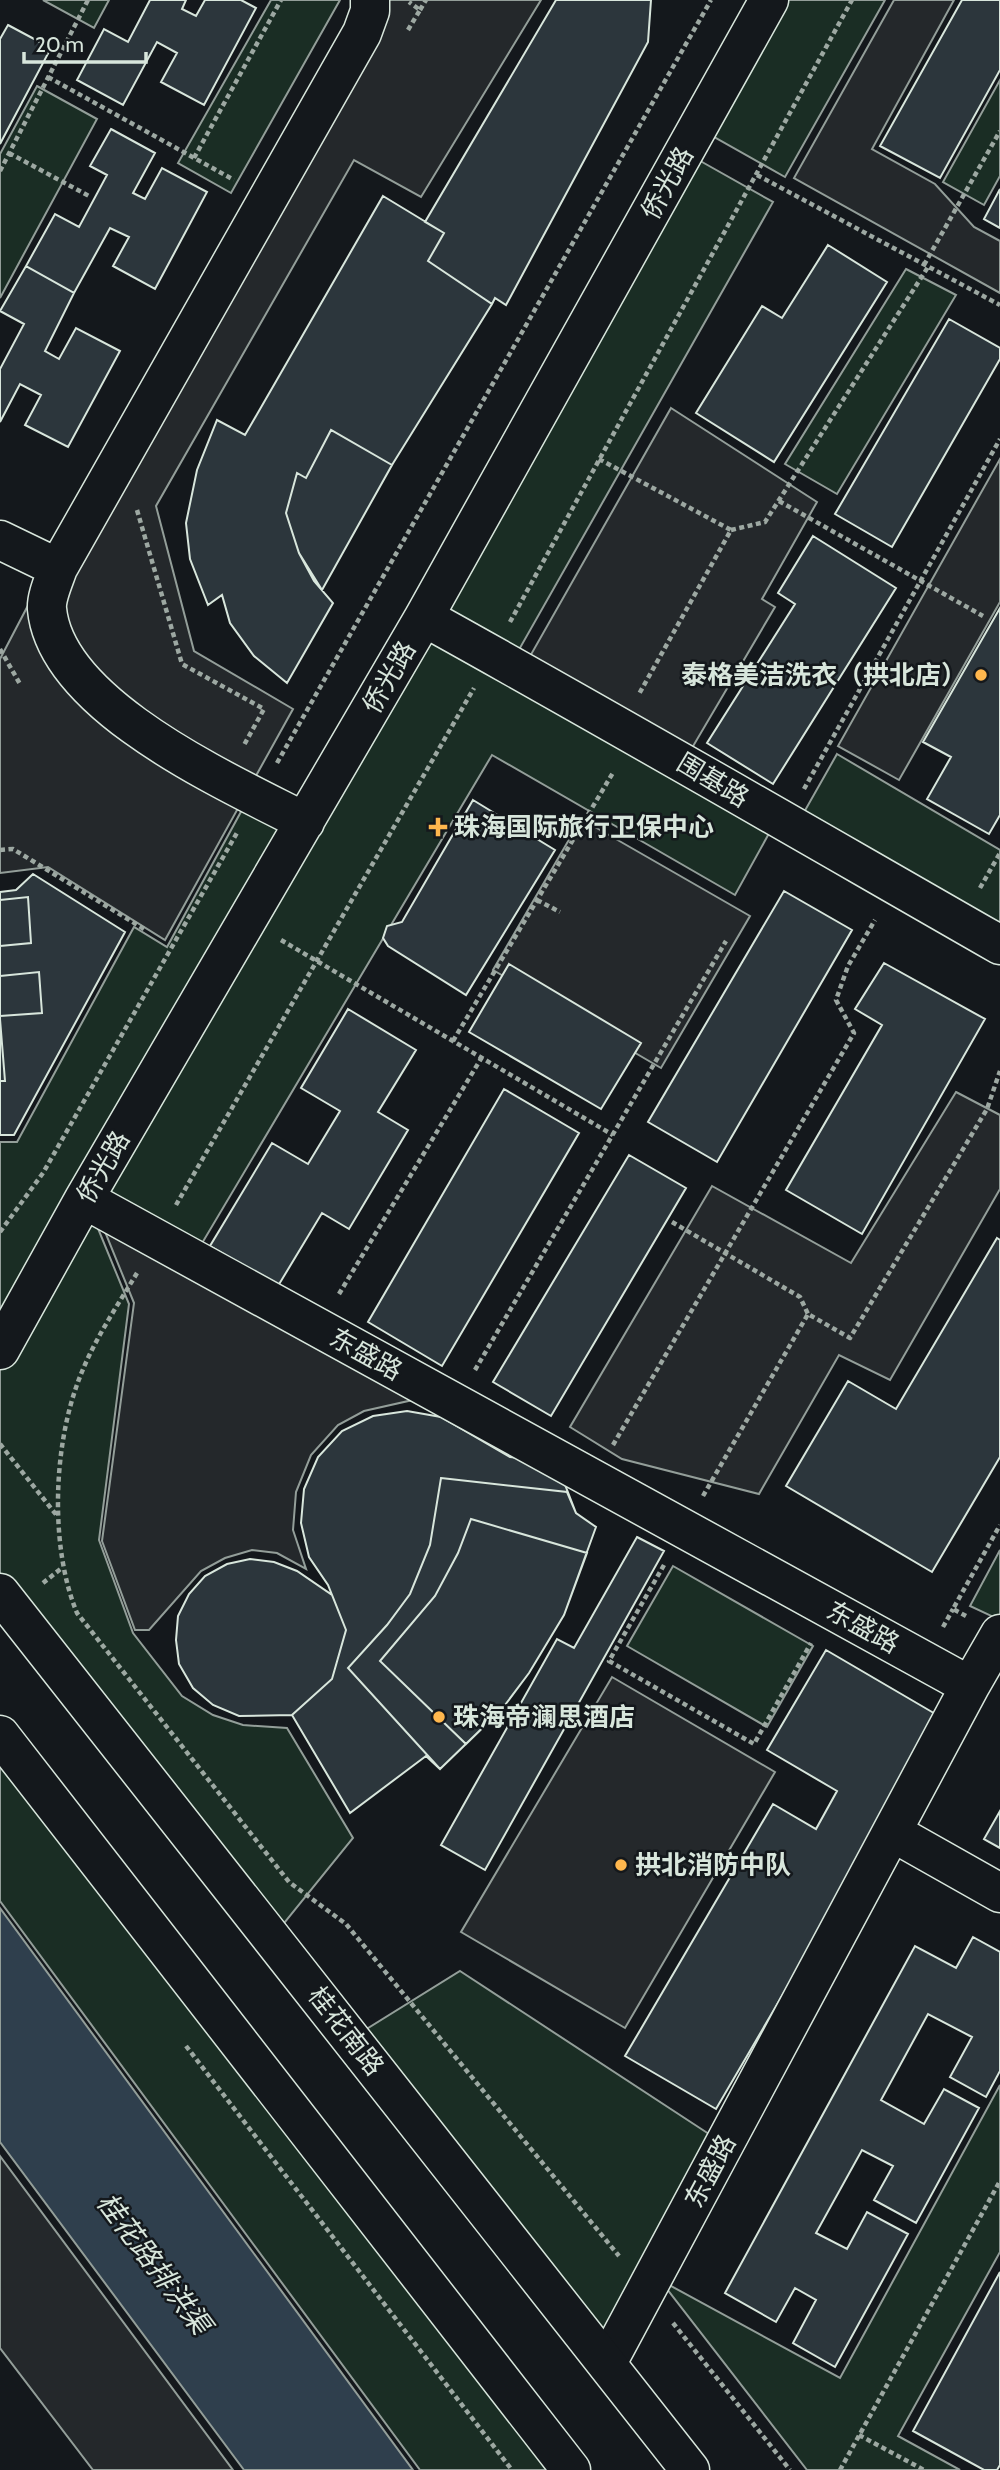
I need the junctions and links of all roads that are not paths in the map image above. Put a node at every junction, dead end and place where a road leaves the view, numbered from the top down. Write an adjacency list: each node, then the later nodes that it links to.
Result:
1 (370, 0): 4 (street)
2 (769, 0): 5 (street, 侨光路)
3 (0, 540): 4 (street)
4 (58, 568): 6 (street)
5 (424, 617): 6 (street, 侨光路); 7 (street, 围基路)
6 (305, 822): 8 (street, 侨光路)
7 (1000, 945)
8 (83, 1199): 9 (street, 侨光路); 12 (street, 东盛路)
9 (0, 1350)
10 (0, 1593): 16 (street, 桂花南路)
11 (999, 1634): 12 (street)
12 (970, 1686): 14 (street, 东盛路)
13 (0, 1735): 17 (street)
14 (892, 1832): 15 (street); 16 (street, 东盛路)
15 (1000, 1893)
16 (607, 2363): 18 (street, 桂花南路)
17 (571, 2470)
18 (690, 2470)

